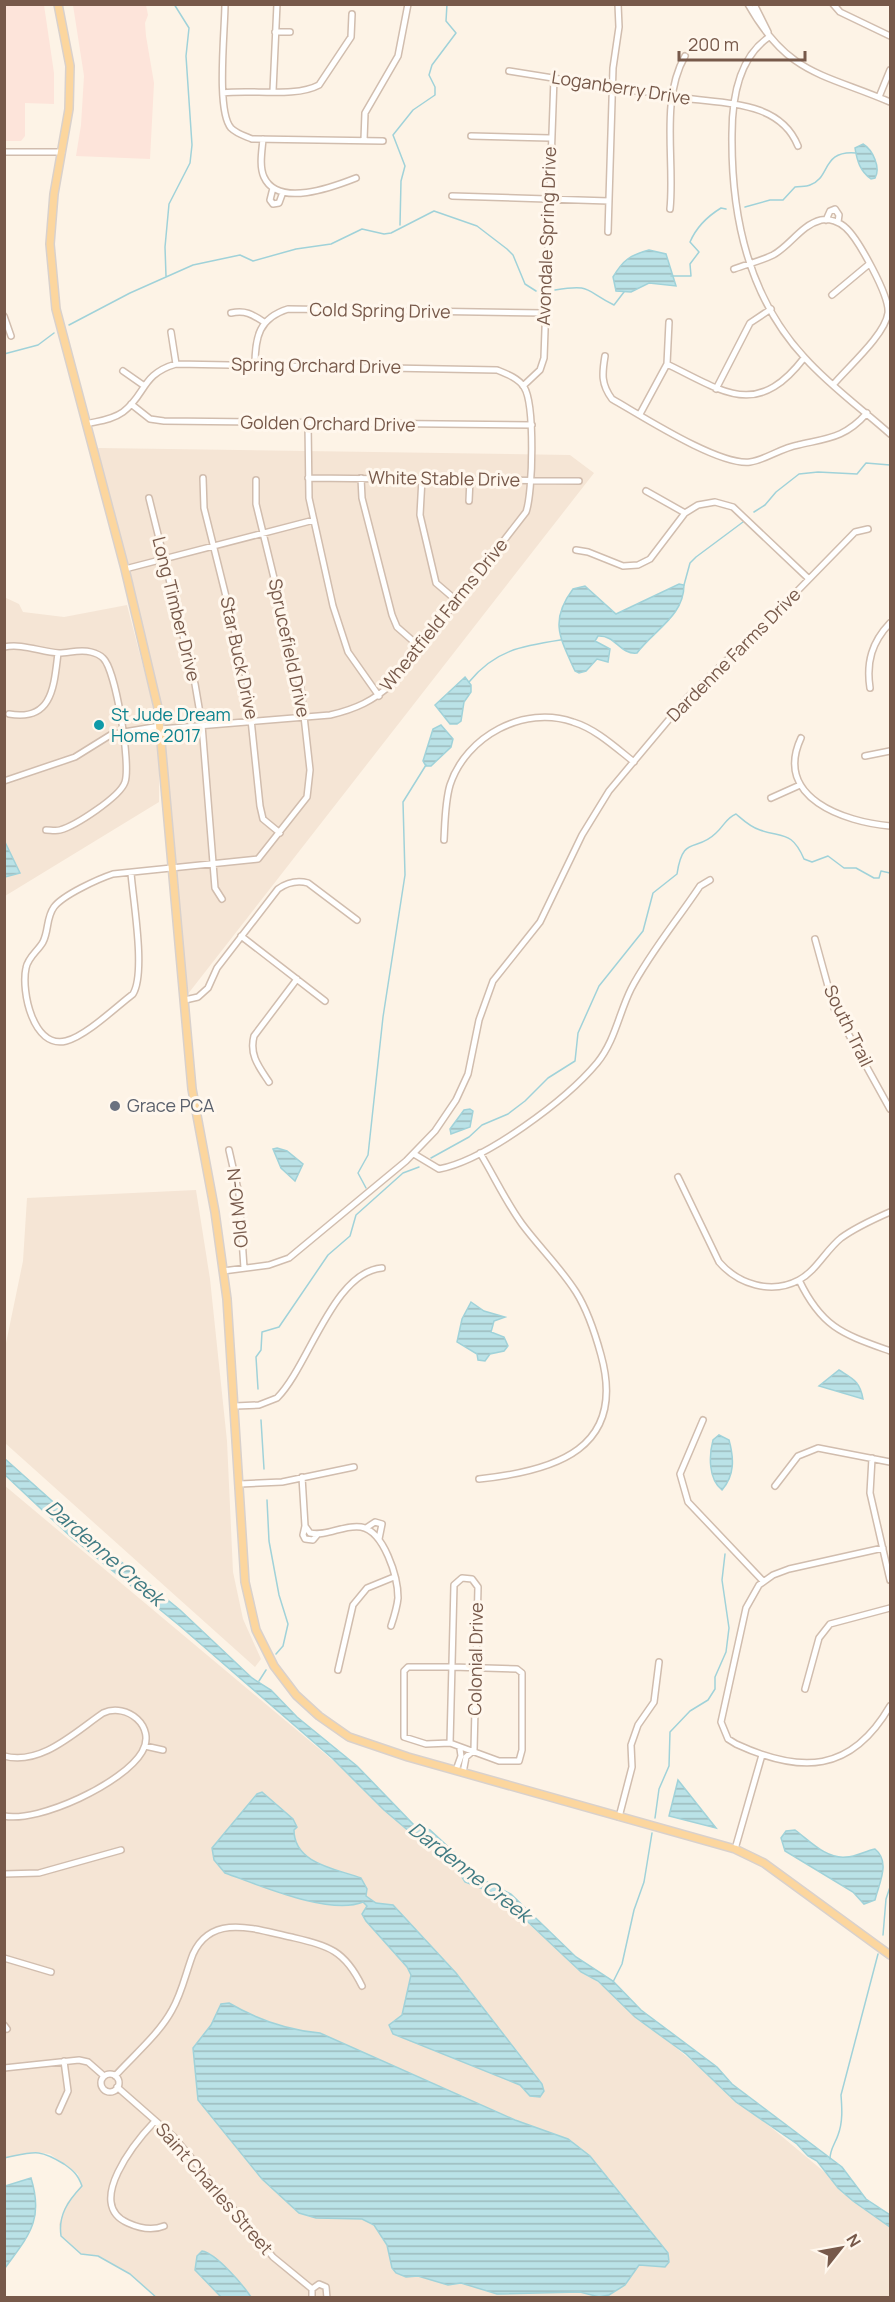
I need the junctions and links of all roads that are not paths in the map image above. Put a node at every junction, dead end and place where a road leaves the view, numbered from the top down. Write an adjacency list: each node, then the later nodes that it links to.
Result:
1 (58, 4): 32 (main road)
2 (225, 4): 20 (street)
3 (277, 4): 10 (street)
4 (408, 4): 28 (street)
5 (618, 4): 18 (street)
6 (748, 4): 13 (street)
7 (754, 4): 13 (street)
8 (833, 4): 12 (street)
9 (352, 14): 19 (street)
10 (275, 32): 11 (street); 19 (street)
11 (290, 32)
12 (891, 36)
13 (769, 37): 22 (street); 24 (street)
14 (686, 56): 21 (street)
15 (509, 70): 17 (street, Loganberry Drive)
16 (891, 70): 22 (street)
17 (554, 78): 18 (street, Loganberry Drive); 26 (street, Avondale Spring Drive)
18 (612, 89): 21 (street, Loganberry Drive); 38 (street)
19 (273, 90): 20 (street)
20 (223, 93): 27 (street)
21 (674, 94): 24 (street, Loganberry Drive); 39 (street)
22 (879, 97): 23 (street)
23 (891, 102)
24 (732, 105): 30 (street, Loganberry Drive); 43 (street)
25 (471, 136): 26 (street)
26 (550, 138): 37 (street, Avondale Spring Drive)
27 (263, 139): 28 (street); 34 (street)
28 (364, 140): 29 (street)
29 (383, 141)
30 (798, 146)
31 (4, 152): 32 (street)
32 (62, 152): 69 (main road)
33 (356, 178): 35 (street)
34 (273, 188): 35 (street); 35 (street)
35 (284, 192)
36 (452, 196): 37 (street)
37 (549, 198): 38 (street); 49 (street, Avondale Spring Drive)
38 (609, 201): 42 (street)
39 (670, 209)
40 (826, 220): 41 (street); 41 (street); 43 (street)
41 (838, 222): 44 (street)
42 (608, 232)
43 (748, 263): 45 (street); 47 (street)
44 (868, 265): 46 (street); 62 (street)
45 (734, 269)
46 (832, 295)
47 (771, 309): 56 (street); 64 (street)
48 (231, 313): 51 (street)
49 (544, 313): 51 (street, Cold Spring Drive); 63 (street, Avondale Spring Drive)
50 (4, 316): 54 (street)
51 (264, 322): 59 (street)
52 (669, 322): 58 (street)
53 (171, 332): 57 (street)
54 (12, 336)
55 (605, 356): 67 (street)
56 (804, 358): 62 (street); 64 (street)
57 (176, 364): 59 (street, Spring Orchard Drive); 61 (street, Spring Orchard Drive)
58 (667, 364): 64 (street); 67 (street)
59 (255, 365): 63 (street, Spring Orchard Drive)
60 (123, 370): 61 (street)
61 (143, 385): 65 (street, Spring Orchard Drive)
62 (833, 385): 66 (street)
63 (523, 386): 70 (street)
64 (716, 388)
65 (131, 404): 68 (street, Golden Orchard Drive); 69 (street, Spring Orchard Drive)
66 (867, 413): 71 (street); 72 (street)
67 (640, 414): 72 (street)
68 (308, 423): 70 (street, Golden Orchard Drive); 75 (street)
69 (86, 424): 92 (main road)
70 (531, 426): 80 (street, Wheatfield Farms Drive)
71 (891, 434)
72 (743, 462): 73 (street)
73 (743, 470)
74 (203, 478): 89 (street, Star Buck Drive)
75 (308, 478): 76 (street, White Stable Drive); 86 (street)
76 (361, 478): 77 (street, White Stable Drive); 97 (street)
77 (422, 478): 78 (street, White Stable Drive); 94 (street)
78 (470, 479): 80 (street, White Stable Drive); 84 (street)
79 (256, 480): 88 (street, Sprucefield Drive)
80 (530, 480): 81 (street, White Stable Drive); 94 (street, Wheatfield Farms Drive)
81 (579, 481)
82 (646, 491): 85 (street)
83 (149, 498): 91 (street, Long Timber Drive)
84 (469, 501)
85 (686, 513): 90 (street); 93 (street)
86 (314, 520): 88 (street); 100 (street)
87 (868, 529): 93 (street, Dardenne Farms Drive)
88 (265, 533): 89 (street); 102 (street, Sprucefield Drive)
89 (214, 545): 91 (street); 103 (street, Star Buck Drive)
90 (576, 550)
91 (164, 560): 92 (street); 104 (street, Long Timber Drive)
92 (125, 569): 105 (main road)
93 (809, 579): 110 (street, Dardenne Farms Drive)
94 (457, 601): 97 (street, Wheatfield Farms Drive)
95 (891, 623): 99 (street)
96 (4, 647): 98 (street)
97 (421, 648): 100 (street, Wheatfield Farms Drive)
98 (58, 653): 101 (street); 106 (street)
99 (870, 687)
100 (379, 696): 102 (street, Wheatfield Farms Drive)
101 (9, 714)
102 (304, 717): 103 (street, Wheatfield Farms Drive); 116 (street, Sprucefield Drive)
103 (253, 721): 104 (street, Wheatfield Farms Drive); 116 (street, Star Buck Drive)
104 (202, 725): 105 (street, Wheatfield Farms Drive); 118 (street, Long Timber Drive)
105 (161, 729): 106 (street, Wheatfield Farms Drive); 119 (main road)
106 (123, 732): 111 (street); 115 (street)
107 (801, 738): 112 (street)
108 (891, 751): 109 (street)
109 (865, 756)
110 (634, 762): 117 (street); 133 (street, Dardenne Farms Drive)
111 (4, 782)
112 (800, 785): 113 (street); 114 (street)
113 (771, 798)
114 (891, 826)
115 (46, 830)
116 (280, 833): 118 (street, Sprucefield Drive)
117 (444, 840)
118 (213, 865): 119 (street, Sprucefield Drive); 122 (street, Long Timber Drive)
119 (174, 868): 120 (street, Sprucefield Drive); 127 (main road)
120 (132, 873): 120 (street, Sprucefield Drive)
121 (710, 880): 132 (street)
122 (222, 899)
123 (357, 920): 124 (street)
124 (241, 936): 126 (street); 127 (street)
125 (815, 939): 130 (street, South Trail)
126 (297, 979): 128 (street); 129 (street)
127 (185, 1000): 138 (main road)
128 (325, 1001)
129 (269, 1082)
130 (891, 1109)
131 (229, 1150): 136 (street, Old MO-N)
132 (480, 1153): 133 (street); 147 (street)
133 (414, 1154): 136 (street, Dardenne Farms Drive)
134 (678, 1177): 139 (street)
135 (891, 1212): 139 (street)
136 (244, 1268): 138 (street, Dardenne Farms Drive)
137 (382, 1268): 141 (street)
138 (223, 1271): 141 (main road)
139 (799, 1280): 140 (street)
140 (891, 1351)
141 (236, 1406): 148 (main road)
142 (703, 1420): 155 (street)
143 (872, 1458): 144 (street); 149 (street); 152 (street)
144 (891, 1462)
145 (354, 1467): 146 (street)
146 (302, 1477): 148 (street); 150 (street)
147 (479, 1479)
148 (240, 1484): 171 (main road)
149 (775, 1486)
150 (366, 1528): 151 (street); 151 (street)
151 (379, 1539): 153 (street)
152 (883, 1548): 154 (street); 155 (street)
153 (394, 1577): 157 (street); 161 (street)
154 (891, 1580)
155 (763, 1581): 169 (street)
156 (891, 1608): 162 (street)
157 (391, 1626)
158 (659, 1662): 173 (street)
159 (452, 1667): 160 (street); 160 (street, Colonial Drive); 164 (street, Colonial Drive); 164 (street)
160 (476, 1669): 168 (street, Colonial Drive); 168 (street)
161 (338, 1670)
162 (805, 1689)
163 (891, 1706): 169 (street)
164 (450, 1743): 166 (street)
165 (145, 1746): 167 (street); 170 (street); 172 (street)
166 (460, 1749): 168 (street); 171 (street)
167 (164, 1750)
168 (471, 1753): 171 (street, Colonial Drive)
169 (762, 1755): 174 (street)
170 (4, 1756)
171 (459, 1772): 173 (main road)
172 (4, 1816)
173 (620, 1817): 174 (main road)
174 (735, 1849): 177 (main road)
175 (121, 1850): 176 (street)
176 (4, 1874)
177 (891, 1955)
178 (4, 1958): 179 (street)
179 (51, 1972)
180 (362, 1986): 184 (street)
181 (64, 2061): 182 (street); 183 (street); 186 (street)
182 (4, 2068)
183 (104, 2076): 184 (street); 185 (street)
184 (115, 2076): 185 (street)
185 (117, 2087): 187 (street, Saint Charles Street)
186 (59, 2111)
187 (155, 2121): 188 (street); 189 (street, Saint Charles Street)
188 (164, 2226)
189 (312, 2289): 190 (street, Saint Charles Street); 191 (street)
190 (327, 2297)
191 (312, 2298)

